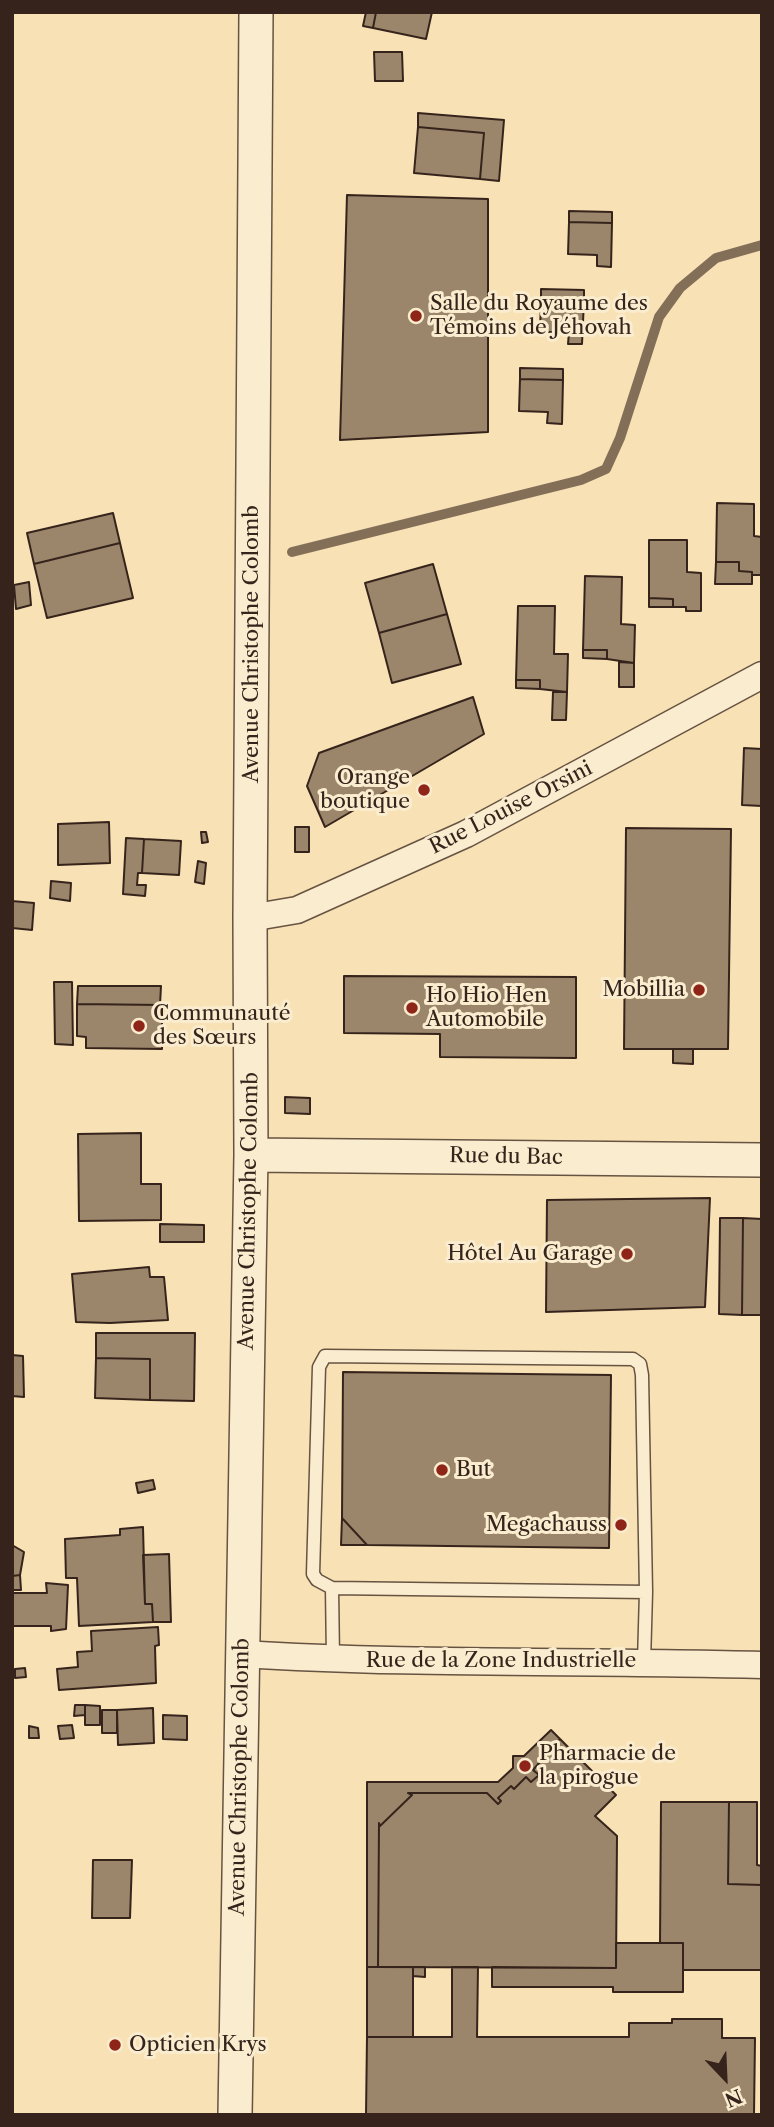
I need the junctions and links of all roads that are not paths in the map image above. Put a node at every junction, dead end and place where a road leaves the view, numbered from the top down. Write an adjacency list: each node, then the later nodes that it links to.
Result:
1 (256, 12): 3 (street, Avenue Christophe Colomb)
2 (762, 675): 3 (street, Rue Louise Orsini)
3 (250, 918): 4 (street, Avenue Christophe Colomb)
4 (251, 1155): 5 (street, Rue du Bac); 8 (street, Avenue Christophe Colomb)
5 (762, 1160)
6 (332, 1588): 7 (lane); 7 (lane); 9 (lane)
7 (646, 1592): 10 (lane)
8 (241, 1654): 9 (street, Rue de la Zone Industrielle); 12 (street, Avenue Christophe Colomb)
9 (333, 1659): 10 (street, Rue de la Zone Industrielle)
10 (644, 1662): 11 (street, Rue de la Zone Industrielle)
11 (762, 1665)
12 (235, 2115)

